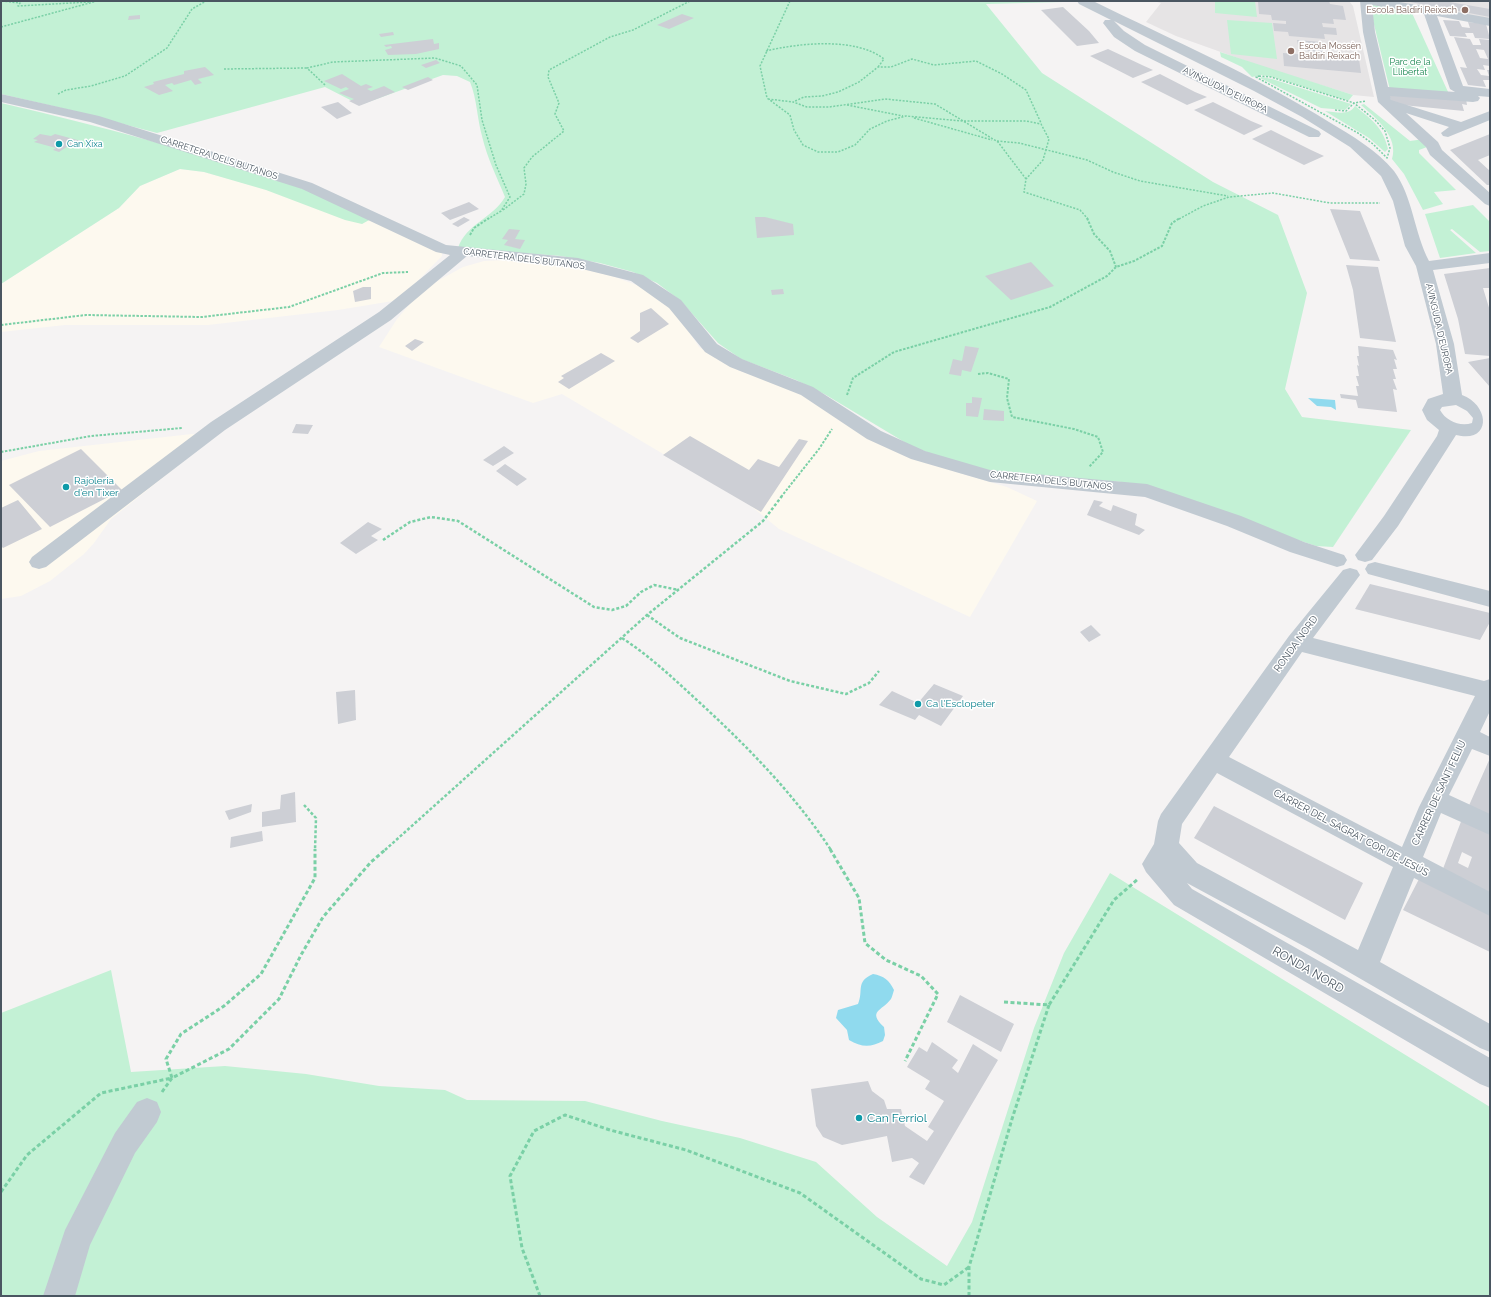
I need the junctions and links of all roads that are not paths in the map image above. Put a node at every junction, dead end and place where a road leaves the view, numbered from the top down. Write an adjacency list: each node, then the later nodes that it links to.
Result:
1 (1366, 1): 7 (street)
2 (1373, 1): 4 (street)
3 (1089, 4): 12 (street, AVINGUDA D'EUROPA); 12 (street, AVINGUDA D'EUROPA)
4 (1429, 11): 5 (street); 6 (street)
5 (1490, 22)
6 (1490, 96): 7 (street)
7 (1384, 97): 10 (street); 11 (street)
8 (1, 98): 15 (street, CARRETERA DELS BUTANOS)
9 (1490, 115): 10 (street)
10 (1462, 127): 11 (street)
11 (1433, 145): 13 (street)
12 (1367, 155): 17 (street, AVINGUDA D'EUROPA)
13 (1484, 190): 14 (street)
14 (1490, 201)
15 (464, 251): 21 (street); 23 (street, CARRETERA DELS BUTANOS)
16 (1490, 258): 17 (street)
17 (1424, 266): 18 (street, AVINGUDA D'EUROPA)
18 (1453, 400): 19 (street); 20 (street)
19 (1486, 420): 20 (street)
20 (1450, 427): 22 (street)
21 (39, 562)
22 (1370, 562): 23 (street, CARRETERA DELS BUTANOS); 24 (street)
23 (1344, 567): 25 (street, RONDA NORD)
24 (1490, 599)
25 (1297, 642): 26 (street); 29 (street, RONDA NORD)
26 (1489, 689): 27 (street, CARRER DE SANT FELIU)
27 (1466, 736): 28 (street); 30 (street, CARRER DE SANT FELIU)
28 (1490, 747)
29 (1213, 760): 32 (street, RONDA NORD); 33 (street, CARRER DEL SAGRAT COR DE JESÚS)
30 (1435, 800): 31 (street); 33 (street, CARRER DE SANT FELIU)
31 (1490, 825)
32 (1160, 855): 35 (street); 37 (street, RONDA NORD)
33 (1406, 862): 34 (street, CARRER DEL SAGRAT COR DE JESÚS); 35 (street, CARRER DE SANT FELIU)
34 (1490, 905)
35 (1364, 966): 36 (street)
36 (1490, 1039)
37 (1490, 1074)
38 (147, 1112): 39 (street)
39 (59, 1296)

